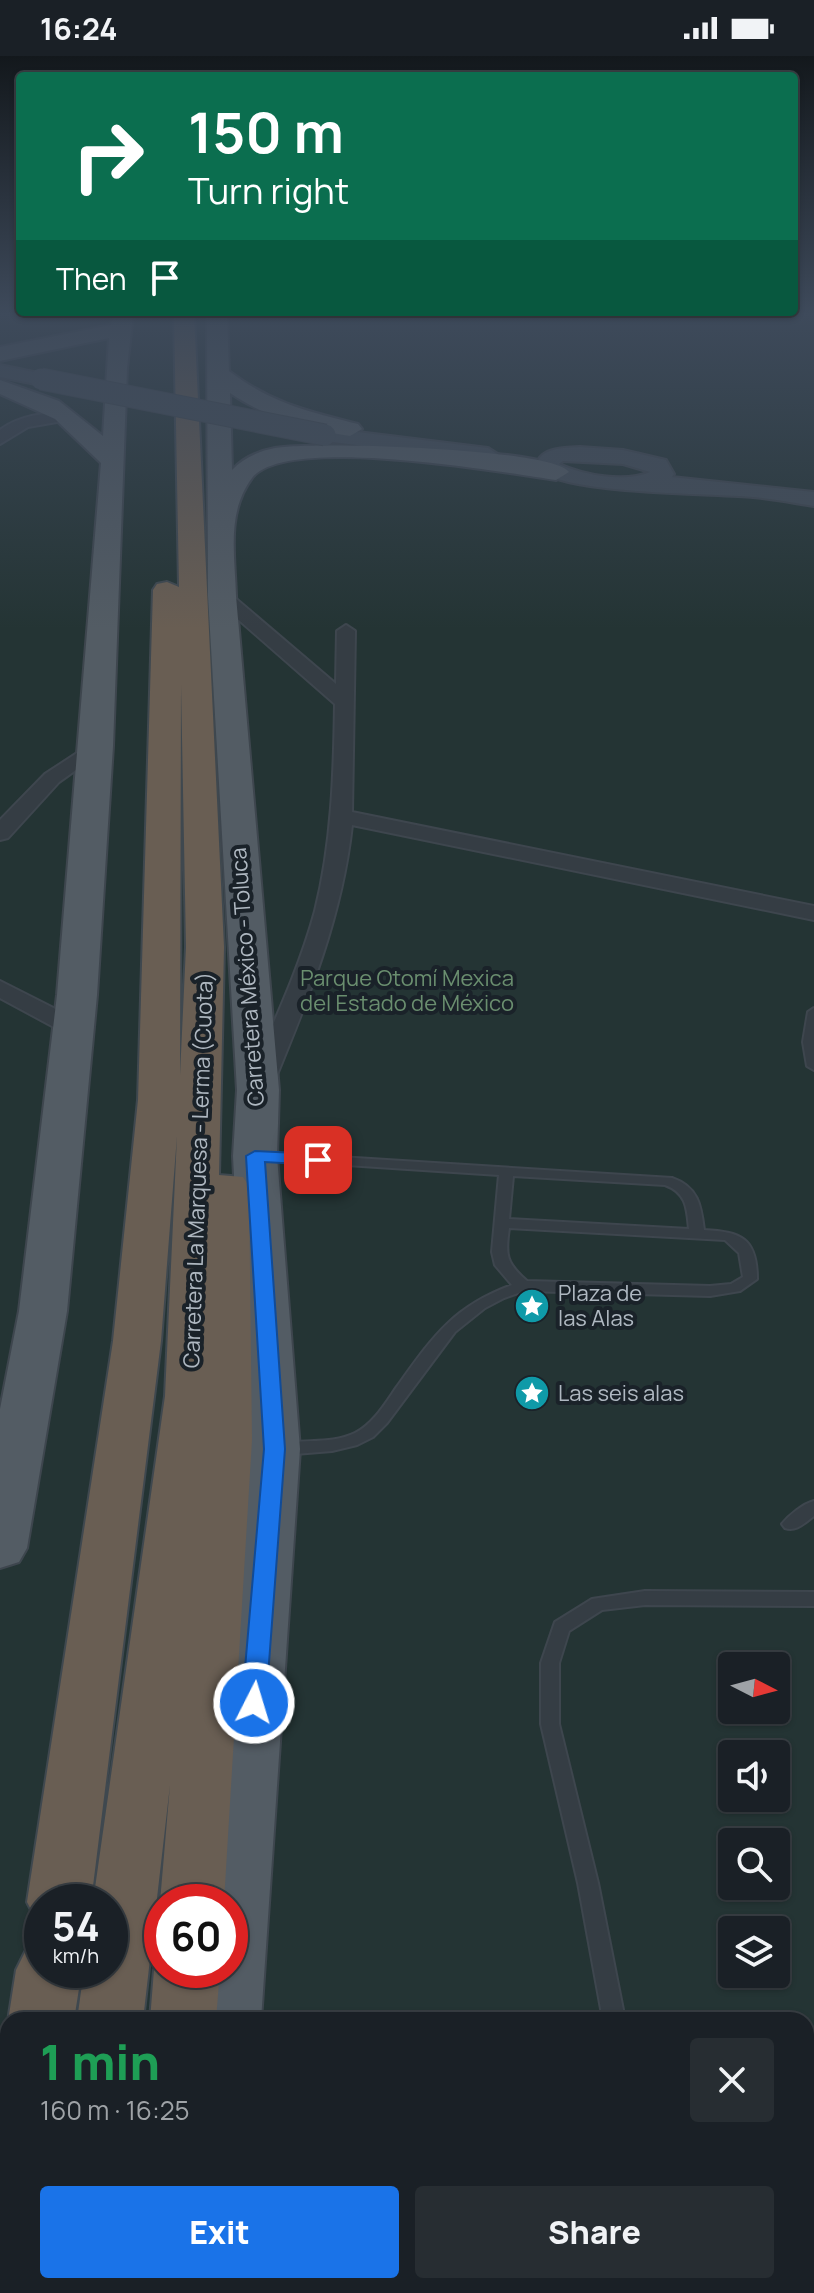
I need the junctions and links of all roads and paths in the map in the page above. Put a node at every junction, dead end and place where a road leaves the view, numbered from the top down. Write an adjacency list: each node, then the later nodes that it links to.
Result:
1 (46, 419): 9 (street)
2 (72, 419): 10 (main road)
3 (115, 419): 10 (main road)
4 (163, 419): 37 (highway, Carretera La Marquesa - Lerma (Cuota))
5 (187, 419): 21 (highway, Carretera La Marquesa - Lerma (Cuota))
6 (217, 419): 13 (main road, Carretera México - Toluca)
7 (240, 419): 11 (main road, bridge)
8 (305, 419): 11 (main road)
9 (0, 439)
10 (114, 462): 17 (main road)
11 (554, 463): 12 (main road); 13 (main road)
12 (814, 499)
13 (218, 520): 14 (main road, Carretera México - Toluca)
14 (222, 596): 16 (street); 26 (main road, Carretera México - Toluca)
15 (346, 631): 16 (street)
16 (344, 701): 18 (street)
17 (97, 746): 19 (street); 24 (main road)
18 (341, 816): 20 (street); 26 (street)
19 (0, 833)
20 (814, 913)
21 (205, 947): 38 (highway); 42 (highway, Carretera La Marquesa - Lerma (Cuota))
22 (0, 988): 24 (street)
23 (814, 1012): 25 (lane)
24 (74, 1028): 35 (main road)
25 (814, 1066)
26 (258, 1090): 27 (main road, Carretera México - Toluca)
27 (255, 1156): 28 (lane); 32 (main road, Carretera México - Toluca)
28 (506, 1171): 29 (lane); 30 (lane)
29 (502, 1223): 30 (lane); 31 (lane)
30 (697, 1233): 31 (lane)
31 (523, 1286): 32 (lane)
32 (274, 1449): 44 (main road, Carretera México - Toluca)
33 (814, 1507): 34 (lane)
34 (791, 1524)
35 (0, 1548)
36 (814, 1599): 45 (lane)
37 (62, 1884)
38 (193, 1884)
39 (46, 1988): 41 (highway)
40 (186, 1988): 43 (highway)
41 (42, 2012)
42 (111, 2012)
43 (184, 2012)
44 (229, 2012)
45 (612, 2012)

